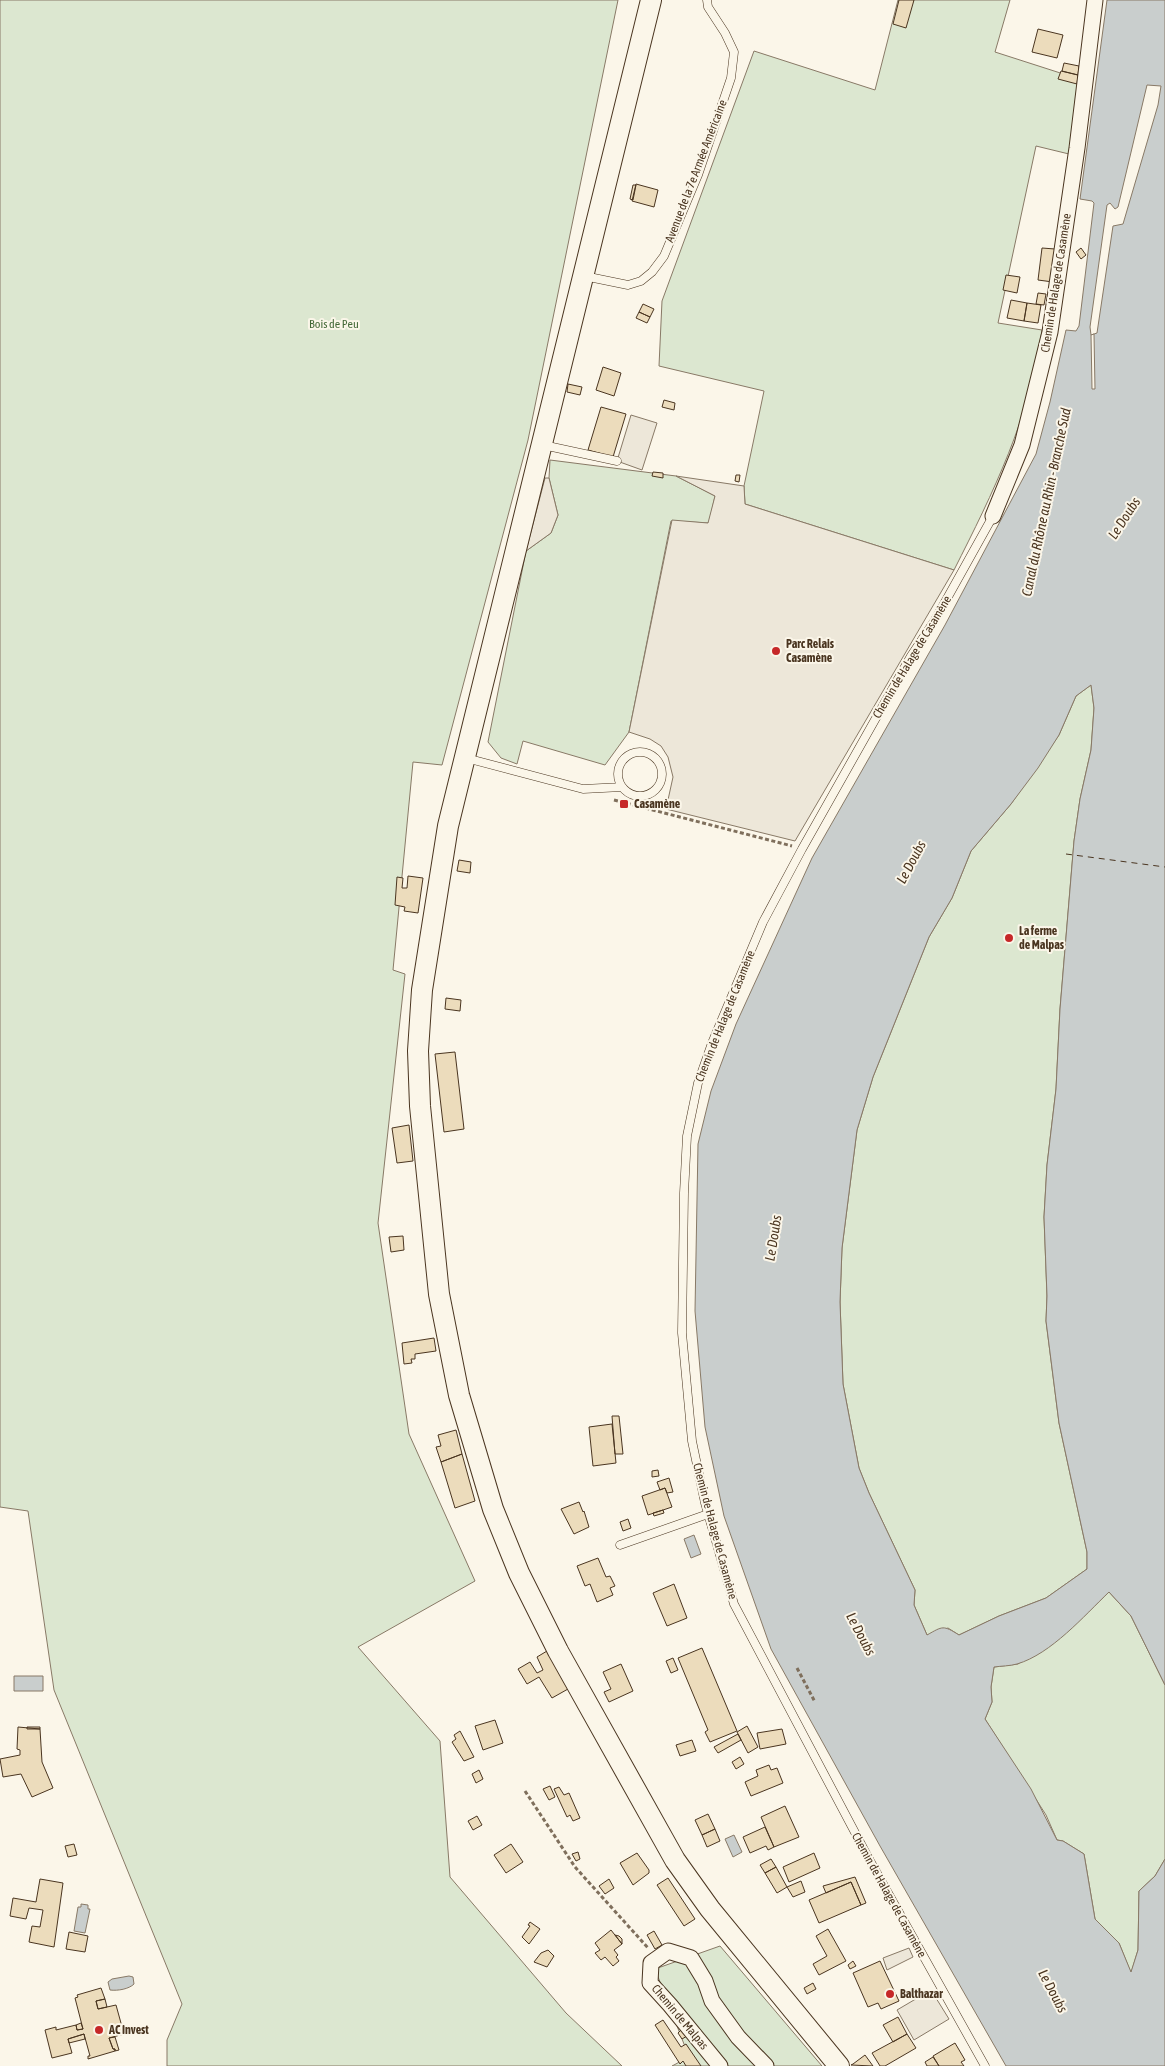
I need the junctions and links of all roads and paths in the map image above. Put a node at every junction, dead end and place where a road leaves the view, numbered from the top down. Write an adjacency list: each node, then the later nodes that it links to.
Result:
1 (651, 0): 4 (main road)
2 (707, 0): 4 (lane, Avenue de la 7e Armée Américaine)
3 (1095, 0): 7 (street, Chemin de Halage de Casamène)
4 (582, 276): 5 (main road)
5 (541, 445): 6 (lane); 8 (main road)
6 (617, 461)
7 (993, 516): 11 (lane, Chemin de Halage de Casamène)
8 (464, 757): 10 (lane); 20 (main road)
9 (620, 783): 9 (lane); 10 (lane)
10 (583, 789): 11 (path)
11 (802, 849): 12 (lane, Chemin de Halage de Casamène)
12 (708, 1514): 13 (lane); 21 (lane, Chemin de Halage de Casamène)
13 (620, 1545)
14 (797, 1668): 15 (path)
15 (815, 1702)
16 (525, 1791): 17 (path)
17 (658, 1958): 18 (street, Chemin de Malpas); 19 (street)
18 (720, 2066)
19 (766, 2066)
20 (839, 2066)
21 (985, 2066)

